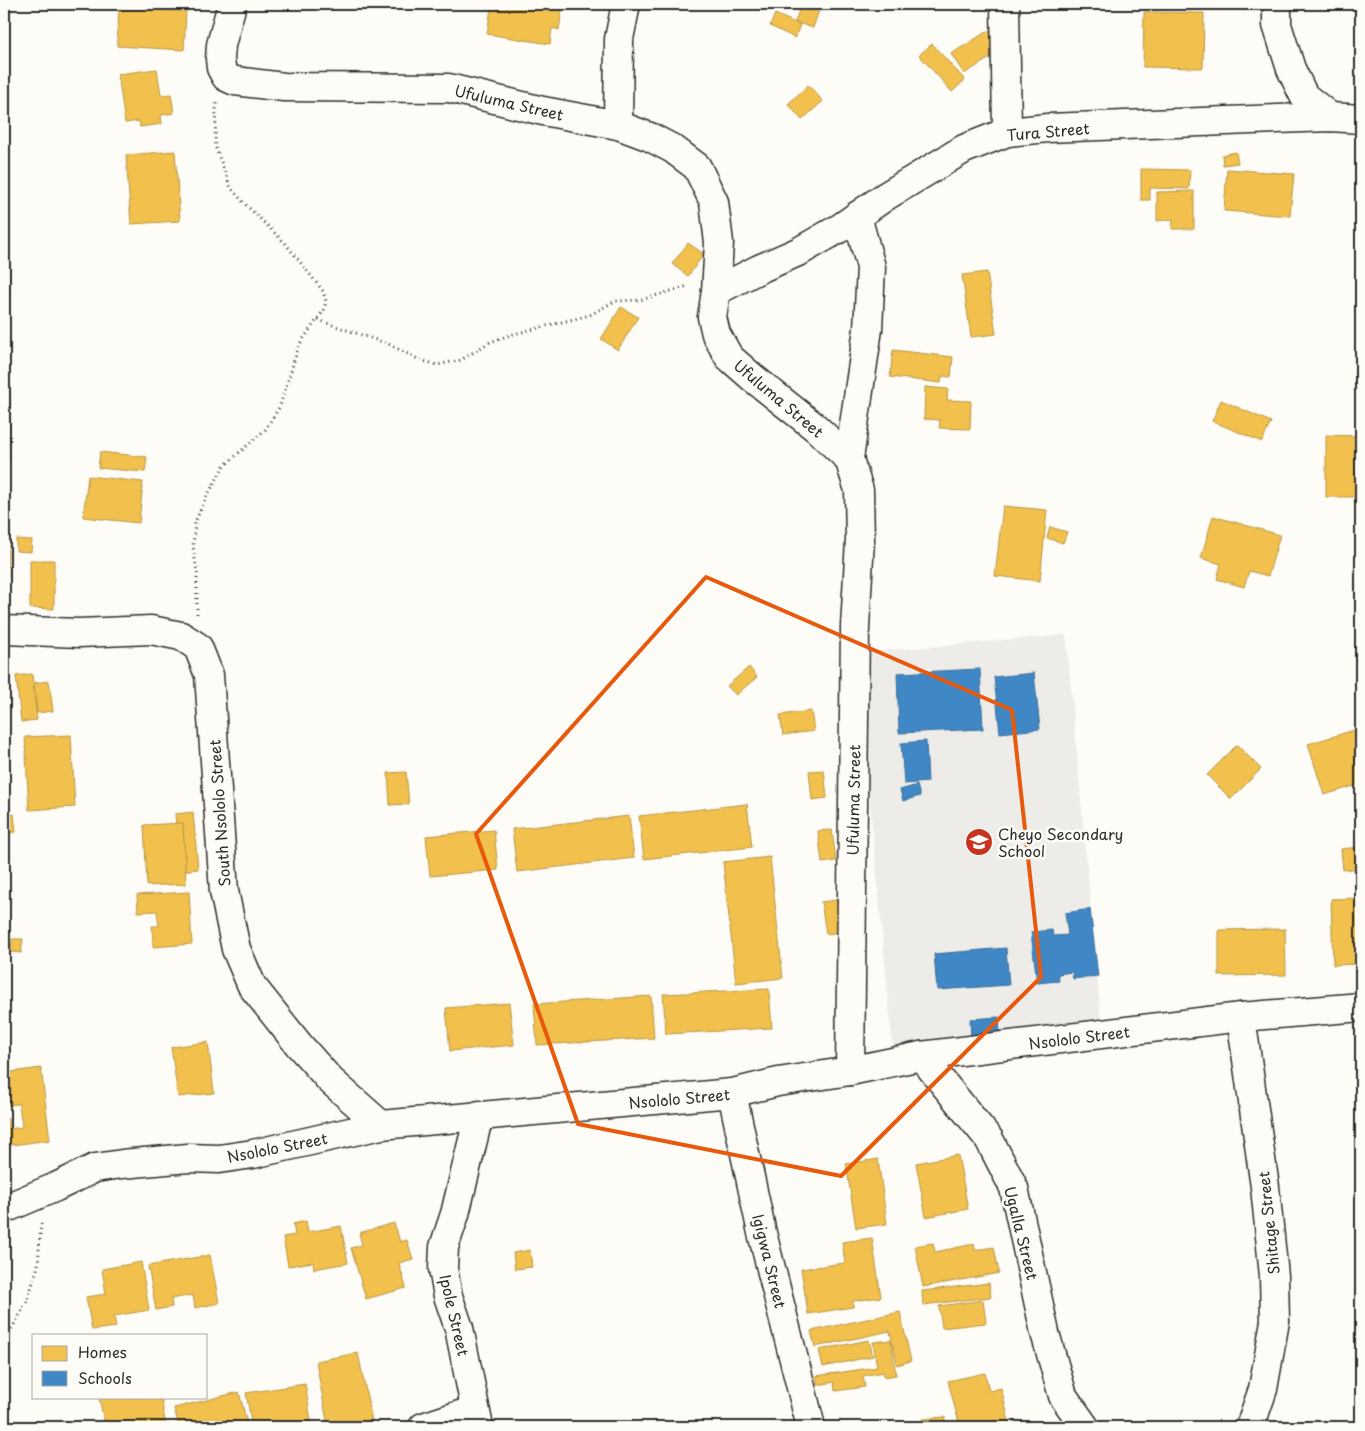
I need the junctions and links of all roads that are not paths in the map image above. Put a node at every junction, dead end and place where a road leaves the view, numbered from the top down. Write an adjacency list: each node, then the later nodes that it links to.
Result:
1 (232, 4): 7 (street, Ufuluma Street)
2 (626, 4): 7 (street)
3 (1005, 4): 8 (street)
4 (1277, 4): 5 (street)
5 (1330, 117): 6 (street, Tura Street); 8 (street, Tura Street)
6 (1361, 119)
7 (618, 125): 10 (street, Ufuluma Street)
8 (1007, 132): 9 (street, Tura Street)
9 (857, 216): 10 (street, Tura Street); 11 (street)
10 (717, 284): 11 (street, Ufuluma Street)
11 (849, 459): 16 (street, Ufuluma Street)
12 (4, 630): 19 (street, South Nsololo Street)
13 (1361, 1007): 14 (street, Nsololo Street)
14 (1241, 1017): 15 (street, Nsololo Street); 25 (street, Shitage Street)
15 (921, 1056): 16 (street, Nsololo Street); 24 (street, Ugalla Street)
16 (850, 1071): 17 (street, Nsololo Street)
17 (732, 1093): 18 (street, Nsololo Street); 23 (street, Igigwa Street)
18 (479, 1115): 19 (street, Nsololo Street); 21 (street, Ipole Street)
19 (381, 1125): 20 (street, Nsololo Street)
20 (4, 1209)
21 (477, 1418): 22 (street)
22 (423, 1427)
23 (811, 1427)
24 (1085, 1427)
25 (1250, 1427)

